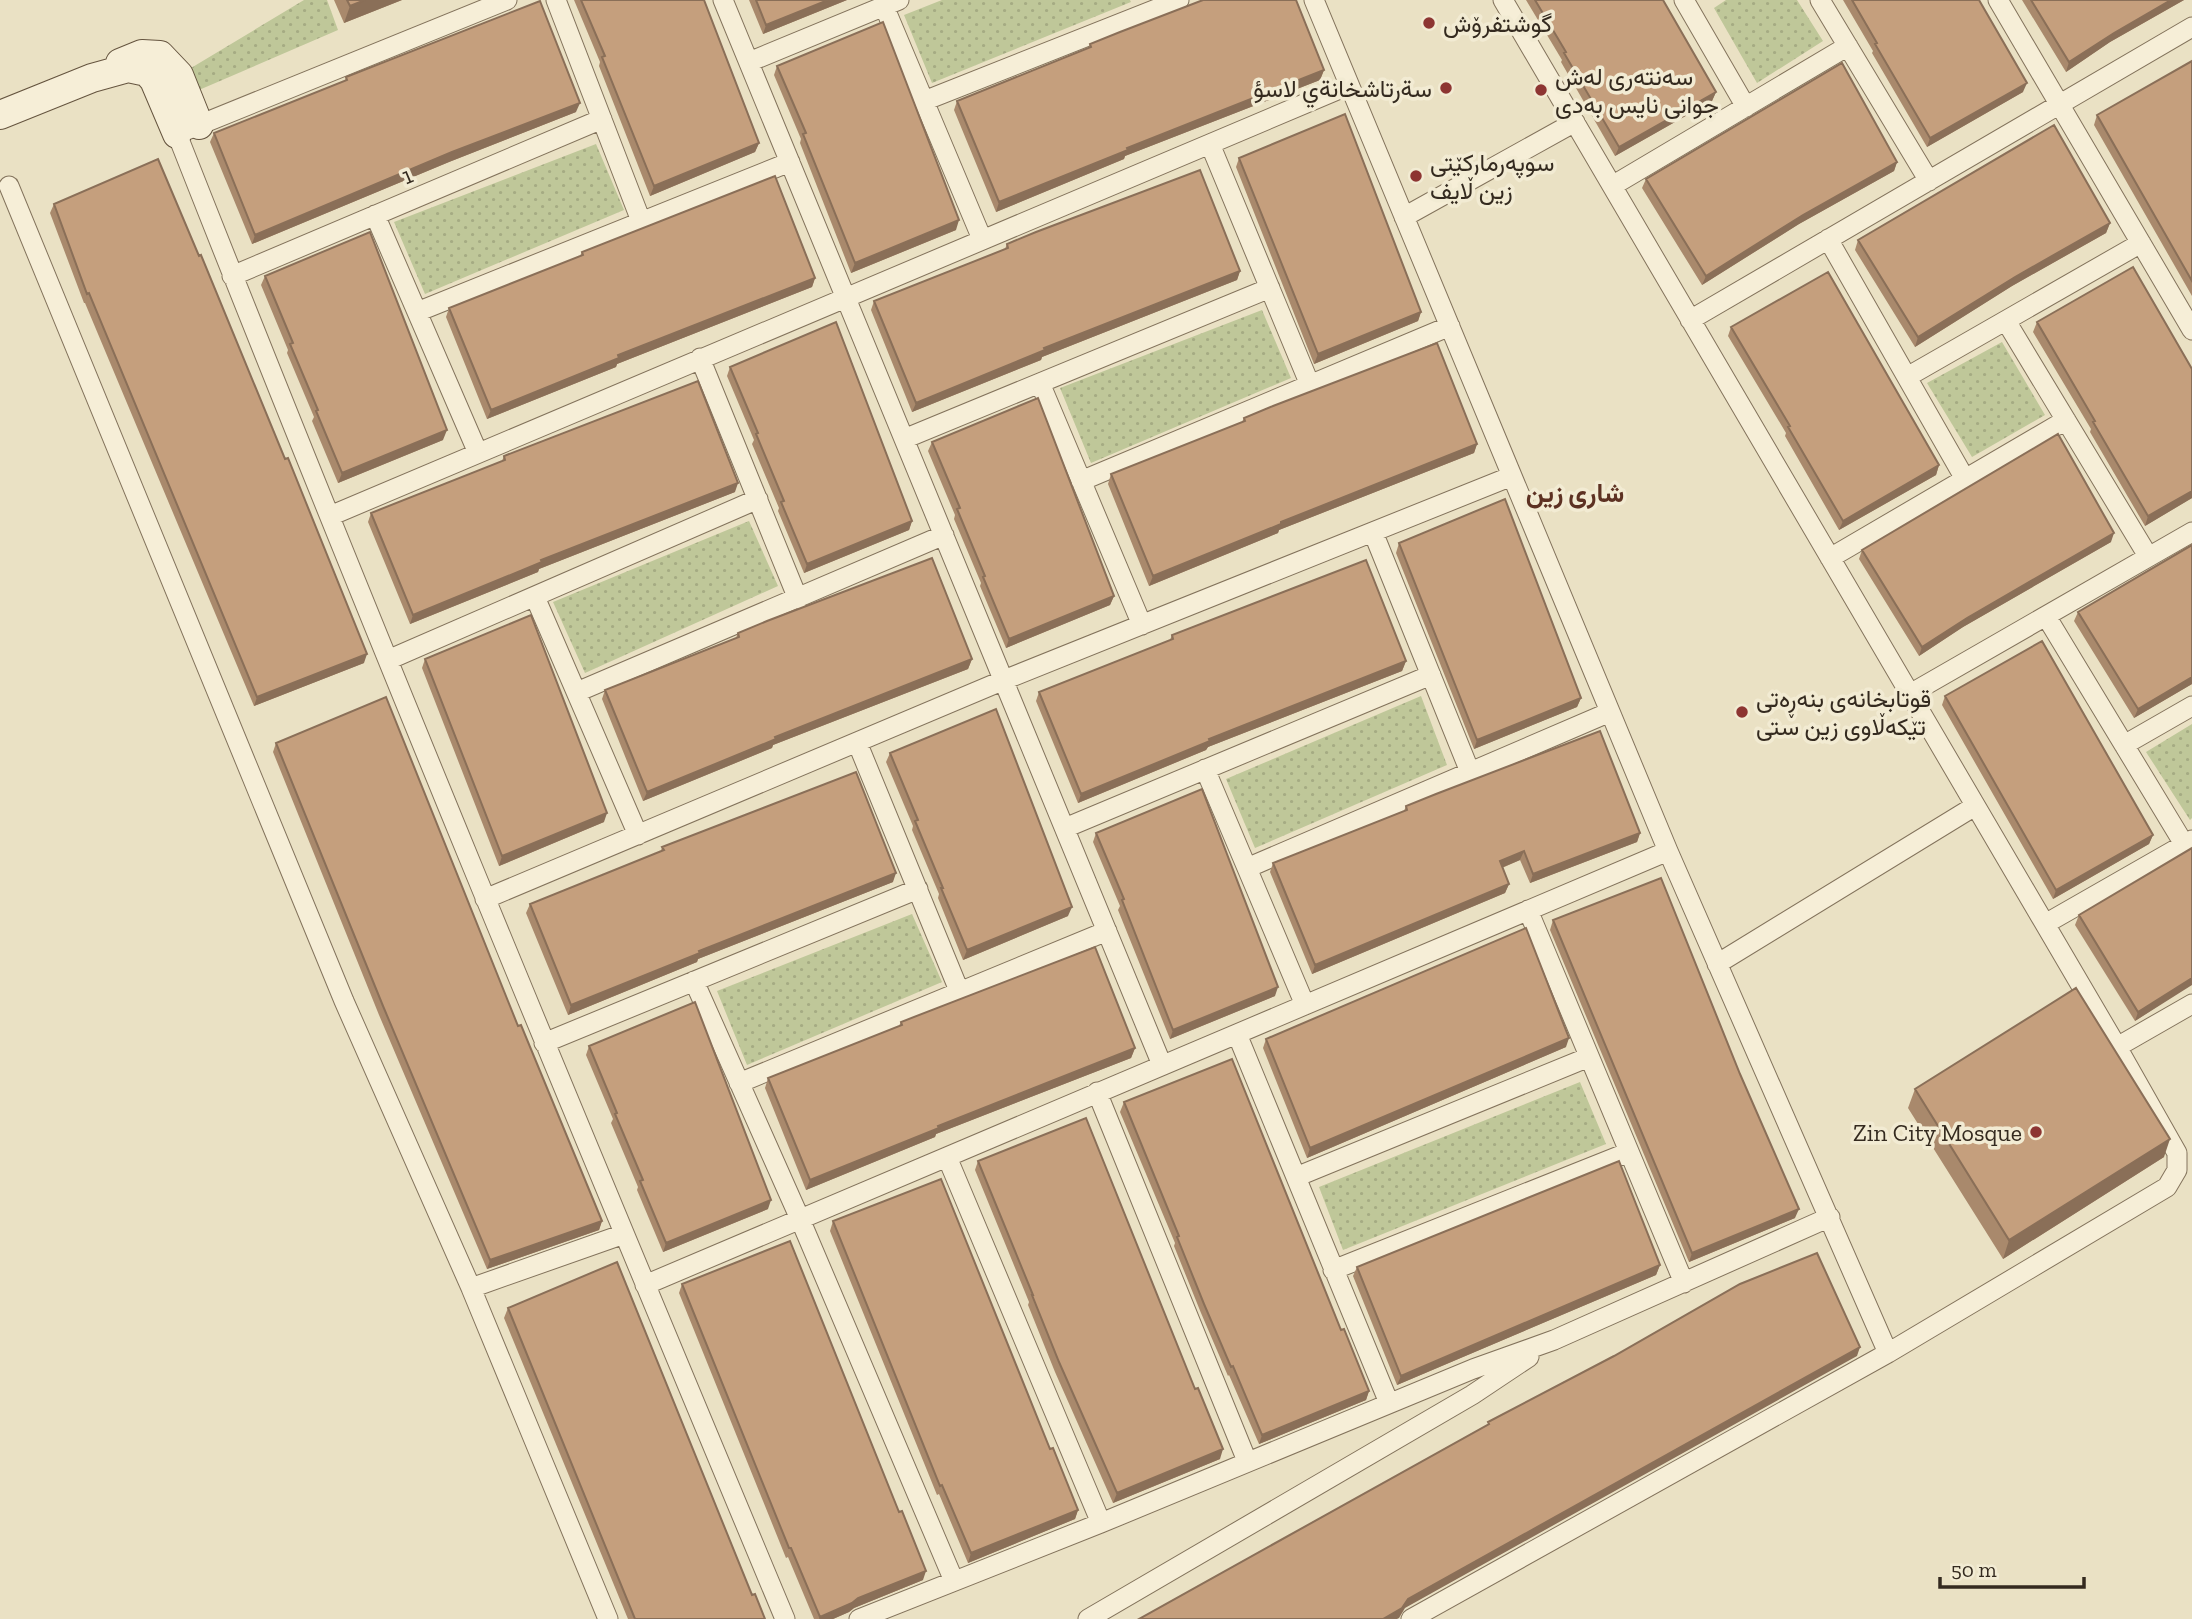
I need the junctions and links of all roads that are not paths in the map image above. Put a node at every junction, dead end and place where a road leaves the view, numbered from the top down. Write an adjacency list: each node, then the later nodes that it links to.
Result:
1 (507, 0): 22 (street)
2 (556, 0): 20 (street)
3 (723, 0): 14 (street)
4 (1179, 0): 11 (street)
5 (1314, 0): 15 (street)
6 (1503, 0): 21 (street)
7 (1820, 0): 13 (street)
8 (1998, 0): 17 (street)
9 (1688, 1): 18 (street)
10 (891, 3): 14 (street); 16 (street)
11 (1145, 6): 16 (street)
12 (2190, 32): 17 (street)
13 (1848, 46): 18 (street); 25 (street)
14 (749, 62): 24 (street)
15 (1349, 85): 23 (street); 29 (street)
16 (924, 101): 31 (street)
17 (2059, 105): 25 (street); 33 (street)
18 (1746, 107): 27 (street)
19 (0, 115): 22 (street)
20 (602, 119): 28 (street, 1); 30 (street)
21 (1575, 122): 27 (street); 29 (street)
22 (188, 130): 34 (street)
23 (1210, 144): 31 (street); 35 (street)
24 (790, 162): 30 (street); 36 (street)
25 (1929, 181): 32 (street)
26 (9, 186): 106 (street)
27 (1612, 186): 38 (street)
28 (375, 215): 34 (street, 1); 37 (street)
29 (1404, 217): 40 (street)
30 (641, 221): 37 (street)
31 (982, 239): 36 (street)
32 (1828, 239): 38 (street); 43 (street)
33 (2141, 243): 39 (street); 41 (street)
34 (232, 276): 53 (street)
35 (1270, 288): 44 (street); 45 (street)
36 (846, 296): 42 (street); 47 (street)
37 (417, 312): 48 (street)
38 (1690, 320): 58 (street)
39 (2007, 321): 43 (street); 46 (street)
40 (1450, 326): 45 (street); 49 (street)
41 (2192, 330)
42 (701, 358): 48 (street); 52 (street)
43 (1907, 377): 50 (street)
44 (1040, 383): 47 (street); 51 (street)
45 (1310, 385): 51 (street)
46 (2066, 420): 50 (street); 57 (street)
47 (904, 439): 56 (street)
48 (478, 453): 53 (street)
49 (1512, 476): 54 (street); 69 (street)
50 (1965, 479): 58 (street)
51 (1082, 481): 62 (street)
52 (758, 499): 59 (street); 60 (street)
53 (330, 516): 63 (street)
54 (1373, 531): 62 (street); 64 (street)
55 (2192, 532): 57 (street)
56 (944, 535): 60 (street); 65 (street)
57 (2148, 556): 61 (street)
58 (1830, 558): 67 (street)
59 (536, 597): 63 (street); 66 (street)
60 (798, 598): 66 (street)
61 (2046, 616): 67 (street); 71 (street)
62 (1142, 625): 65 (street)
63 (388, 660): 81 (street)
64 (1430, 675): 72 (street); 73 (street)
65 (1004, 680): 70 (street); 75 (street)
66 (576, 692): 76 (street)
67 (1910, 694): 74 (street)
68 (2192, 706): 71 (street)
69 (1610, 712): 73 (street); 78 (street)
70 (857, 742): 76 (street); 80 (street)
71 (2124, 745): 77 (street)
72 (1205, 769): 75 (street); 79 (street)
73 (1470, 772): 79 (street)
74 (1975, 806): 83 (street); 85 (street)
75 (1065, 828): 84 (street)
76 (638, 835): 81 (street)
77 (2188, 842): 83 (street)
78 (1668, 851): 82 (street); 85 (street)
79 (1247, 868): 89 (street)
80 (918, 889): 86 (street); 87 (street)
81 (485, 900): 91 (street)
82 (1528, 910): 89 (street); 93 (street)
83 (2045, 924): 92 (street)
84 (1107, 930): 87 (street); 94 (street)
85 (1717, 964): 100 (street)
86 (694, 981): 91 (street); 95 (street)
87 (960, 993): 95 (street)
88 (2192, 1004): 92 (street)
89 (1305, 1005): 90 (street)
90 (1237, 1034): 94 (street); 99 (street)
91 (544, 1043): 102 (street)
92 (2117, 1047): 108 (street)
93 (1589, 1057): 97 (street); 99 (street)
94 (1163, 1065): 96 (street)
95 (740, 1083): 101 (street)
96 (1097, 1092): 98 (street); 110 (street)
97 (1629, 1152): 103 (street); 104 (street)
98 (947, 1157): 101 (street); 111 (street)
99 (1296, 1177): 103 (street)
100 (1830, 1217): 104 (street); 108 (street)
101 (800, 1219): 105 (street); 112 (street)
102 (624, 1234): 105 (street); 106 (street)
103 (1334, 1270): 109 (street)
104 (1684, 1283): 107 (street)
105 (645, 1285): 114 (street)
106 (471, 1288): 113 (street)
107 (1554, 1340): 109 (street); 116 (street)
108 (1888, 1353): 117 (street)
109 (1389, 1403): 110 (street)
110 (1247, 1461): 111 (street)
111 (1101, 1523): 112 (street)
112 (954, 1581): 115 (street)
113 (608, 1619)
114 (785, 1619)
115 (859, 1619)
116 (1088, 1619)
117 (1410, 1619)

